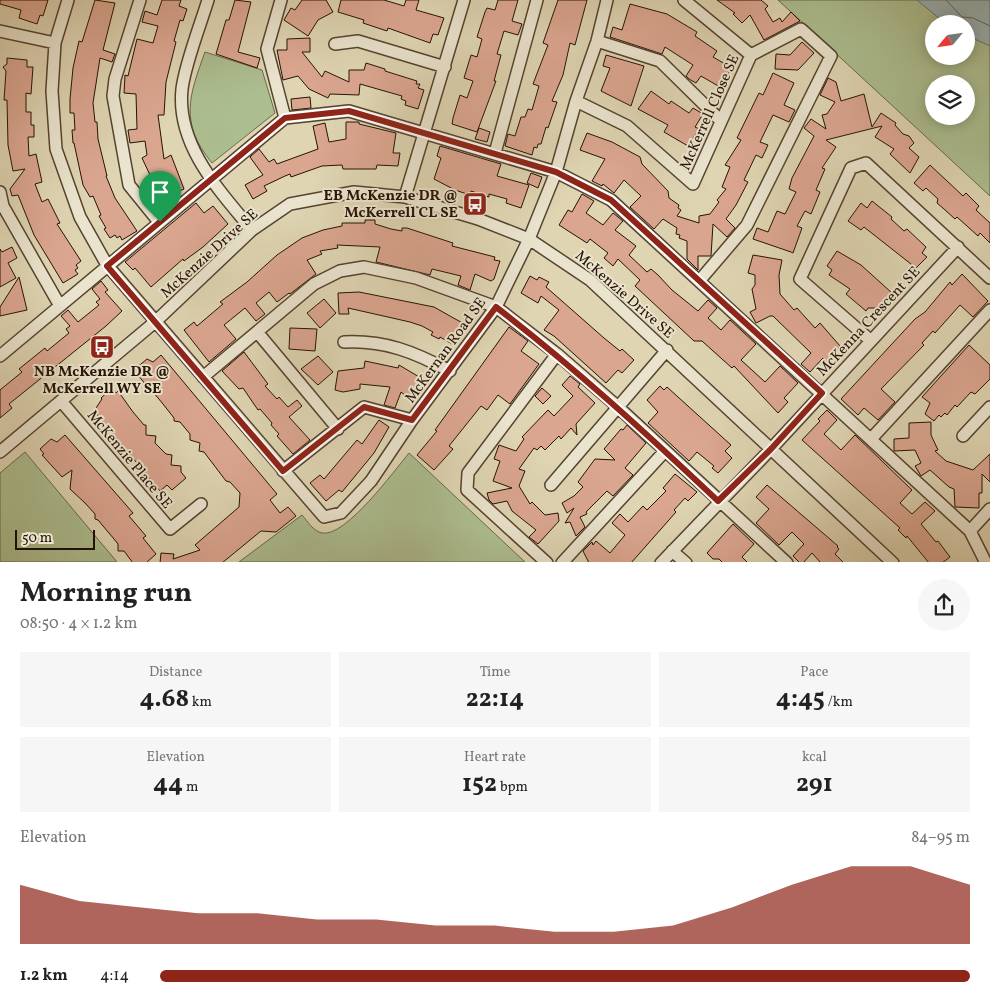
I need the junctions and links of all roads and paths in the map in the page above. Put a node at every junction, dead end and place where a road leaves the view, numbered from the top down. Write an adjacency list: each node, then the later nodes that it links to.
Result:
1 (68, 0): 11 (street, McKernan Road SE)
2 (140, 0): 25 (street)
3 (208, 0): 21 (street)
4 (282, 0): 16 (street)
5 (537, 0): 19 (street)
6 (607, 0): 10 (street)
7 (684, 0): 13 (street, McKerrell Close SE)
8 (461, 1): 14 (street)
9 (0, 31): 11 (street)
10 (597, 41): 15 (street); 17 (street)
11 (55, 43): 29 (street, McKernan Road SE)
12 (335, 44): 14 (street)
13 (751, 55): 17 (street, McKerrell Close SE); 31 (street)
14 (445, 67): 18 (street)
15 (576, 101): 17 (street, McKerrell Close SE); 20 (street)
16 (285, 118): 18 (street); 21 (street)
17 (721, 121)
18 (425, 133): 19 (street); 23 (street)
19 (494, 153): 20 (street)
20 (556, 172): 27 (street); 31 (street)
21 (211, 178): 25 (street); 26 (street)
22 (0, 192): 24 (street)
23 (405, 197): 26 (street, McKenzie Drive SE); 27 (street, McKenzie Drive SE)
24 (1, 207): 32 (street)
25 (160, 222): 29 (street)
26 (252, 230): 35 (street, McKenzie Drive SE)
27 (529, 239): 33 (street, McKernan Road SE); 39 (street, McKenzie Drive SE)
28 (958, 247): 30 (street); 37 (street, McKenna Crescent SE); 37 (street)
29 (107, 266): 32 (street); 35 (street, McKernan Road SE)
30 (990, 278)
31 (700, 280): 44 (street)
32 (60, 306): 41 (street)
33 (496, 307): 36 (street); 40 (street); 42 (street, McKernan Road SE)
34 (990, 310): 51 (street)
35 (155, 322): 43 (street, McKernan Road SE); 45 (street, McKenzie Drive SE)
36 (258, 333): 43 (street); 49 (street)
37 (870, 340): 44 (street, McKenna Crescent SE)
38 (344, 342): 42 (street)
39 (667, 350): 46 (street); 52 (street, McKenzie Drive SE)
40 (557, 354): 46 (street); 62 (street)
41 (0, 356)
42 (450, 371): 48 (street, McKernan Road SE)
43 (203, 377): 55 (street, McKernan Road SE)
44 (822, 393): 51 (street); 52 (street, McKenna Crescent SE)
45 (61, 401): 54 (street, McKenzie Drive SE); 58 (street, McKenzie Place SE)
46 (618, 406): 53 (street); 56 (street)
47 (990, 407): 50 (street)
48 (412, 420): 49 (street); 55 (street, McKernan Road SE)
49 (338, 429): 55 (street)
50 (963, 436)
51 (871, 439): 60 (street)
52 (771, 449): 57 (street, McKenna Crescent SE); 67 (street, McKenzie Drive SE)
53 (665, 451): 57 (street); 63 (street)
54 (0, 452)
55 (283, 471)
56 (552, 485)
57 (718, 501): 61 (street, McKenna Crescent SE); 66 (street)
58 (201, 504)
59 (990, 509): 60 (street)
60 (970, 531): 68 (street)
61 (672, 551): 64 (street, McKenna Crescent SE); 65 (street)
62 (547, 562)
63 (562, 562)
64 (661, 562)
65 (686, 562)
66 (787, 562)
67 (893, 562)
68 (986, 562)

